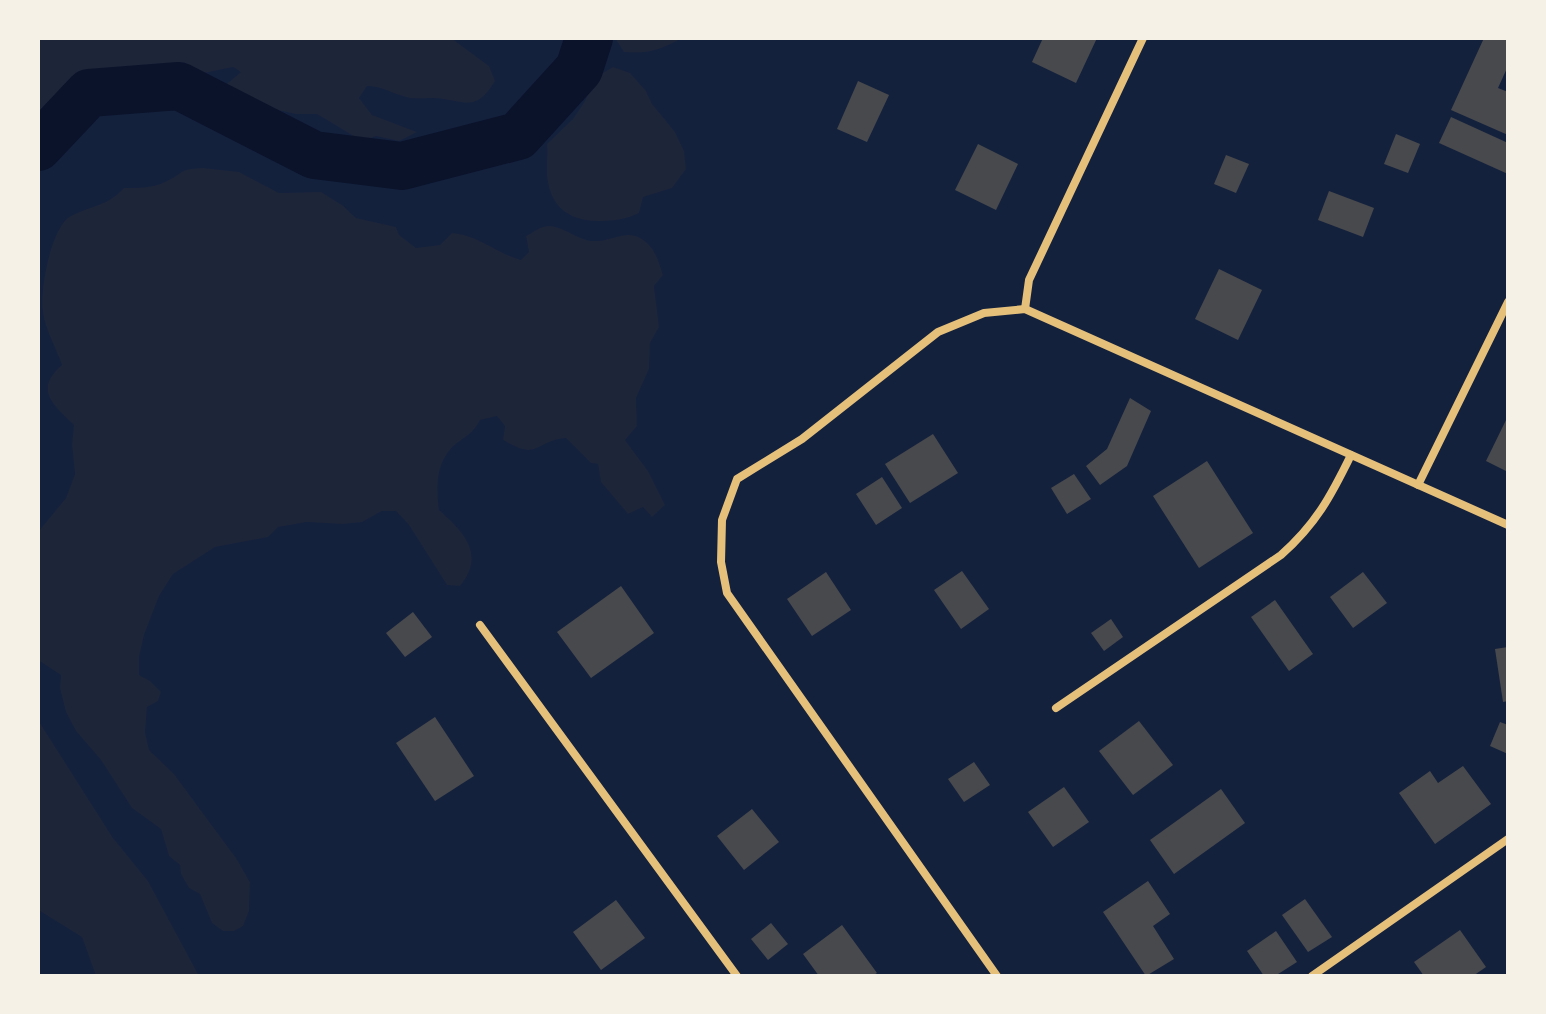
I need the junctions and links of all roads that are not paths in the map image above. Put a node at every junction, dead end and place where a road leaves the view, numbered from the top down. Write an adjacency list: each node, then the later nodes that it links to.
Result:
1 (1143, 38): 3 (street)
2 (1508, 302): 5 (street)
3 (1025, 309): 4 (street); 11 (street)
4 (1351, 455): 5 (street); 8 (street)
5 (1418, 485): 6 (street)
6 (1508, 525)
7 (480, 625): 10 (street)
8 (1056, 708)
9 (1508, 839): 12 (street)
10 (737, 976)
11 (997, 976)
12 (1312, 976)

